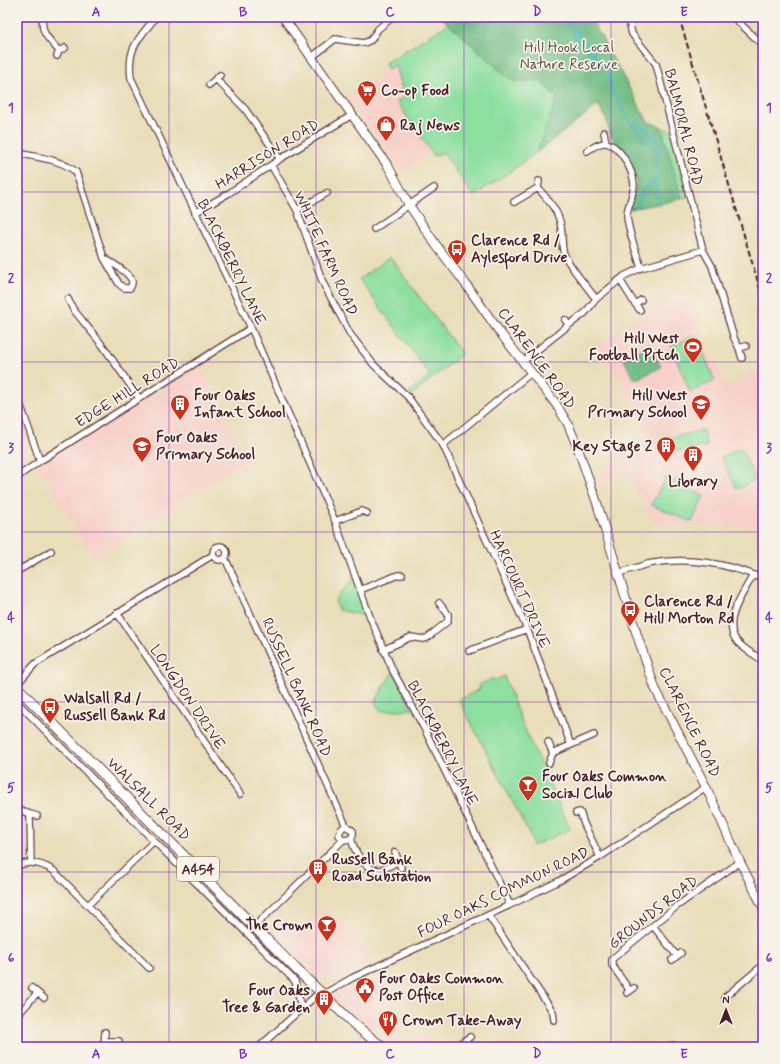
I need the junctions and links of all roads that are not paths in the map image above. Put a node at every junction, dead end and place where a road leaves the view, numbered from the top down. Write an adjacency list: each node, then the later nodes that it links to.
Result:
1 (44, 17): 8 (street)
2 (156, 17): 25 (street, BLACKBERRY LANE)
3 (283, 17): 9 (street, CLARENCE ROAD)
4 (628, 17): 27 (street, BALMORAL ROAD)
5 (733, 17): 7 (street)
6 (390, 18): 9 (street)
7 (763, 45)
8 (65, 48)
9 (312, 57): 11 (street, CLARENCE ROAD)
10 (209, 85): 16 (street)
11 (352, 115): 16 (street, HARRISON ROAD); 23 (street, CLARENCE ROAD)
12 (604, 132): 13 (street)
13 (606, 143): 14 (street); 29 (street)
14 (587, 151)
15 (17, 153): 28 (street)
16 (280, 159): 17 (street, HARRISON ROAD)
17 (271, 165): 24 (street, WHITE FARM ROAD); 25 (street, HARRISON ROAD)
18 (539, 181): 20 (street)
19 (434, 188): 23 (street)
20 (538, 188): 22 (street); 32 (street)
21 (328, 193): 24 (street)
22 (514, 202)
23 (409, 204): 26 (street); 40 (street, CLARENCE ROAD)
24 (297, 210): 44 (street, WHITE FARM ROAD)
25 (195, 213): 36 (street, BLACKBERRY LANE)
26 (374, 229)
27 (703, 250): 29 (street); 38 (street, BALMORAL ROAD)
28 (104, 258): 28 (street)
29 (641, 268): 30 (street)
30 (620, 280): 32 (street); 33 (street)
31 (68, 299): 43 (street)
32 (596, 300): 35 (street)
33 (640, 310)
34 (565, 320): 35 (street)
35 (569, 325): 40 (street)
36 (251, 328): 43 (street, EDGE HILL ROAD); 48 (street, BLACKBERRY LANE)
37 (746, 346): 38 (street)
38 (739, 348): 39 (street, BALMORAL ROAD)
39 (742, 358)
40 (522, 362): 41 (street, CLARENCE ROAD)
41 (531, 373): 44 (street); 53 (street, CLARENCE ROAD)
42 (17, 395): 45 (street)
43 (139, 398): 45 (street, EDGE HILL ROAD)
44 (443, 445): 60 (street, HARCOURT DRIVE)
45 (40, 461): 46 (street, EDGE HILL ROAD)
46 (17, 477)
47 (367, 513): 48 (street)
48 (334, 521): 57 (street, BLACKBERRY LANE)
49 (51, 551): 52 (street)
50 (213, 555): 51 (street); 51 (street, RUSSELL BANK ROAD); 59 (street, RUSSELL BANK ROAD)
51 (226, 558): 77 (street, RUSSELL BANK ROAD)
52 (17, 564)
53 (618, 573): 55 (street); 71 (street, CLARENCE ROAD)
54 (402, 575): 57 (street)
55 (753, 575): 56 (street); 63 (street)
56 (763, 579)
57 (360, 590): 61 (street, BLACKBERRY LANE)
58 (439, 603): 61 (street)
59 (117, 613): 64 (street, RUSSELL BANK ROAD); 72 (street, LONGDON DRIVE)
60 (527, 629): 62 (street); 68 (street, HARCOURT DRIVE)
61 (383, 650): 89 (street, BLACKBERRY LANE)
62 (469, 651)
63 (763, 660)
64 (17, 685): 92 (main road, WALSALL ROAD / A454)
65 (17, 702): 80 (street, WALSALL ROAD)
66 (594, 735): 68 (street)
67 (548, 742): 69 (street)
68 (571, 745): 69 (street)
69 (553, 753): 70 (street)
70 (549, 763)
71 (706, 787): 82 (street, FOUR OAKS COMMON ROAD); 84 (street, CLARENCE ROAD)
72 (240, 794)
73 (17, 809): 75 (street)
74 (580, 812): 82 (street)
75 (30, 814): 76 (street); 85 (street)
76 (37, 816)
77 (346, 826): 78 (street, RUSSELL BANK ROAD); 79 (street)
78 (351, 838): 79 (street); 83 (street)
79 (343, 840): 92 (street)
80 (154, 841): 88 (street); 103 (street, WALSALL ROAD)
81 (395, 852): 83 (street)
82 (600, 857): 89 (street, FOUR OAKS COMMON ROAD)
83 (398, 861): 87 (street)
84 (740, 862): 90 (street, CLARENCE ROAD); 93 (street, GROUNDS ROAD)
85 (31, 863): 86 (street); 88 (street)
86 (17, 866)
87 (401, 868)
88 (88, 905): 96 (street)
89 (510, 905): 91 (street, FOUR OAKS COMMON ROAD)
90 (763, 907)
91 (488, 915): 100 (street, FOUR OAKS COMMON ROAD); 105 (street)
92 (255, 926): 100 (main road, WALSALL ROAD / A454)
93 (653, 926): 94 (street); 98 (street, GROUNDS ROAD)
94 (677, 956)
95 (763, 965): 101 (street)
96 (149, 968)
97 (32, 988): 99 (street)
98 (630, 991)
99 (38, 993): 102 (street); 104 (street)
100 (322, 993): 103 (street, FOUR OAKS COMMON ROAD); 111 (main road, WALSALL ROAD / A454)
101 (725, 996)
102 (44, 998)
103 (303, 1008): 110 (street, FOUR OAKS COMMON ROAD)
104 (17, 1016)
105 (554, 1020)
106 (105, 1032): 109 (street)
107 (470, 1037): 112 (street)
108 (119, 1041): 109 (street)
109 (104, 1044)
110 (259, 1047)
111 (382, 1047)
112 (459, 1047)
113 (667, 1047): 114 (street)
114 (677, 1047)

